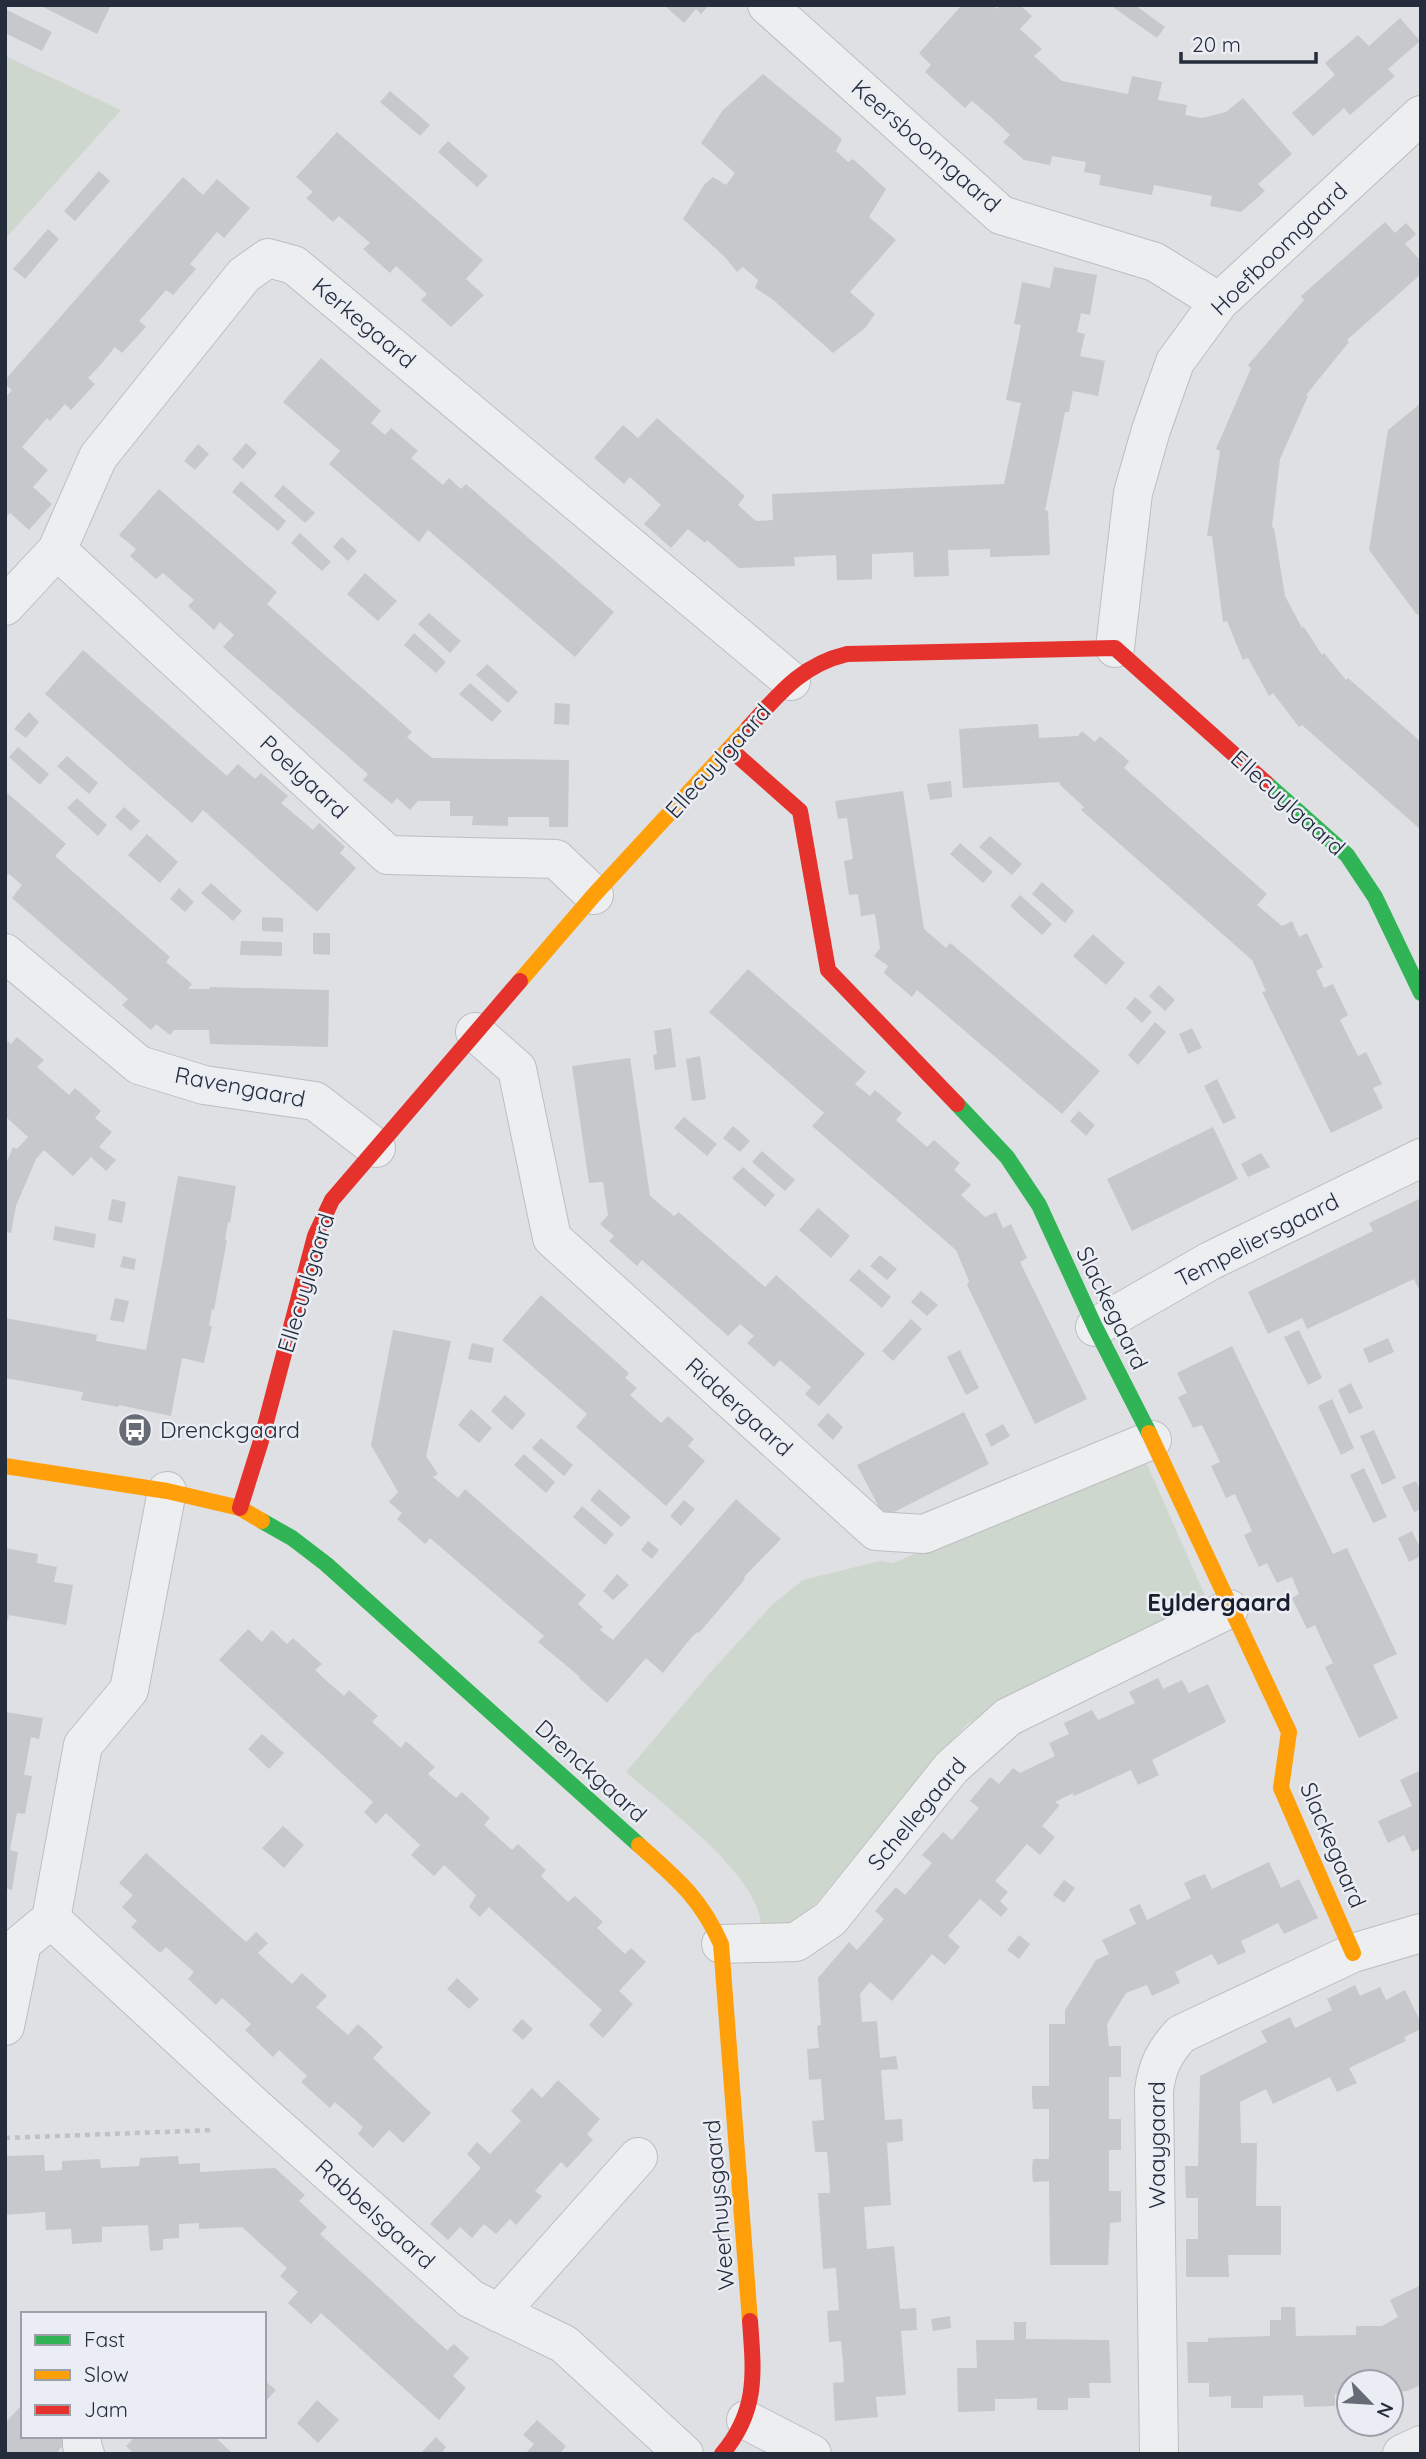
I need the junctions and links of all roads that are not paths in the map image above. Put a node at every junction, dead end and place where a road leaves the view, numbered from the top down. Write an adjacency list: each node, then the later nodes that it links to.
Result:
1 (767, 5): 3 (street, Keersboomgaard)
2 (1421, 115): 3 (street, Hoefboomgaard)
3 (1220, 302): 6 (street, Hoefboomgaard)
4 (57, 550): 5 (street, Kerkegaard); 7 (street, Kerkegaard); 9 (street, Poelgaard)
5 (5, 606)
6 (1115, 648): 7 (street, Ellecuylgaard); 11 (street, Ellecuylgaard)
7 (791, 681): 8 (street, Ellecuylgaard)
8 (730, 749): 9 (street, Ellecuylgaard); 15 (street, Slackegaard)
9 (594, 895): 12 (street, Ellecuylgaard)
10 (5, 953): 13 (street, Ravengaard)
11 (1421, 993)
12 (475, 1032): 13 (street, Ellecuylgaard); 16 (street, Riddergaard)
13 (376, 1148): 19 (street, Ellecuylgaard)
14 (1421, 1158): 15 (street, Tempeliersgaard)
15 (1095, 1327): 16 (street, Slackegaard)
16 (1152, 1440): 20 (street, Slackegaard)
17 (5, 1466): 18 (street, Drenckgaard)
18 (167, 1491): 19 (street, Drenckgaard); 21 (street)
19 (240, 1508): 23 (street, Drenckgaard)
20 (1230, 1609): 23 (street, Schellegaard); 24 (street, Slackegaard)
21 (51, 1919): 25 (street); 27 (street, Rabbelsgaard)
22 (1421, 1933): 24 (street, Waaygaard)
23 (721, 1944): 28 (street, Weerhuysgaard)
24 (1353, 1953): 33 (street, Waaygaard)
25 (5, 2026)
26 (638, 2157): 27 (street)
27 (499, 2314): 30 (street, Rabbelsgaard)
28 (746, 2420): 31 (street, Weerhuysgaard); 32 (street)
29 (1421, 2445): 34 (street)
30 (684, 2454)
31 (722, 2454)
32 (812, 2454)
33 (1159, 2454)
34 (1402, 2454)

